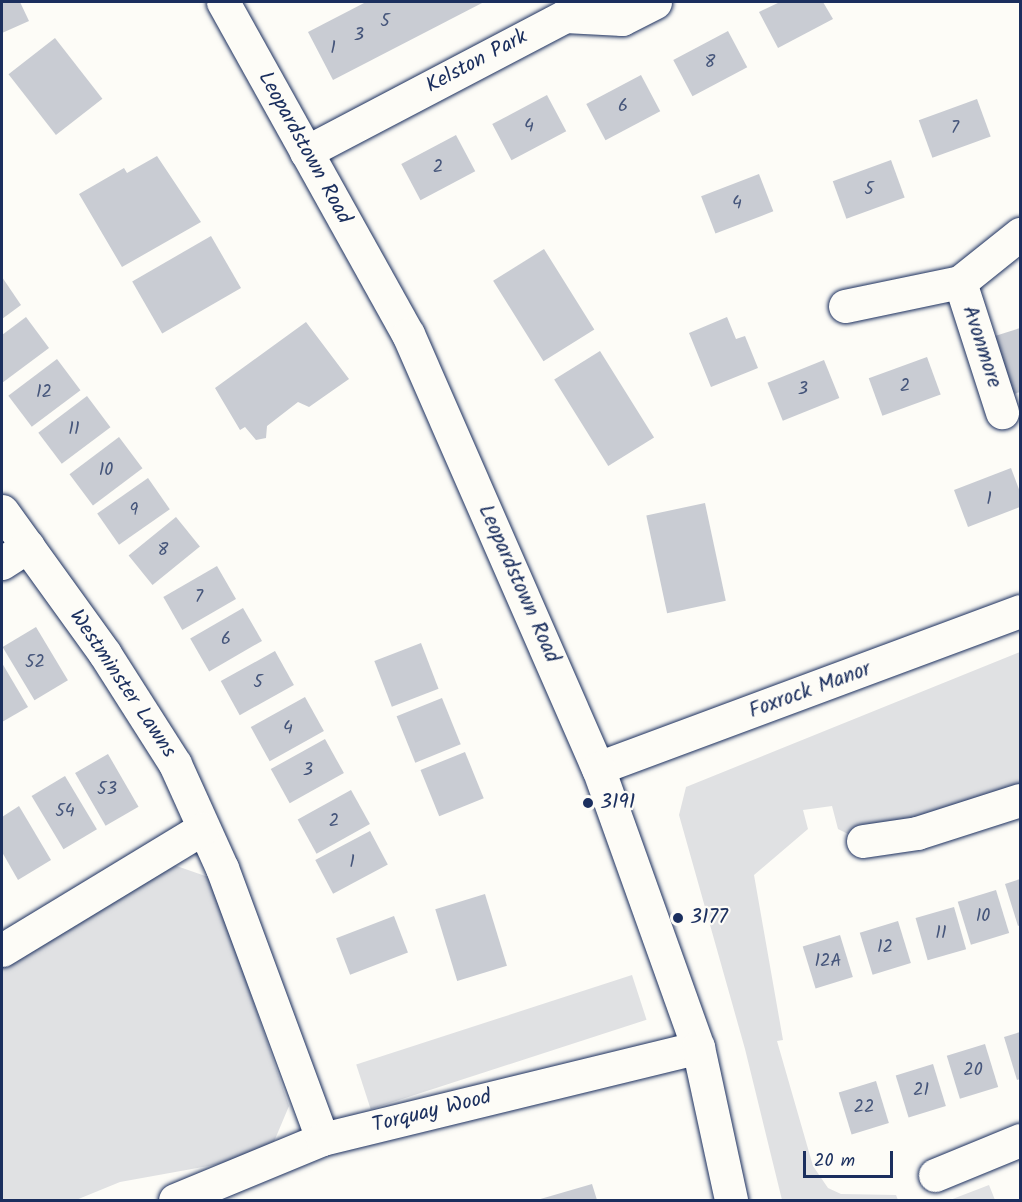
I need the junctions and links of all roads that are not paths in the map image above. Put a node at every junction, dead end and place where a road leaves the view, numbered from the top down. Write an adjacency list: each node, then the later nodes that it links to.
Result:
1 (223, 2): 4 (street, Leopardstown Road)
2 (655, 2): 3 (street, Kelston Park)
3 (560, 9): 4 (street, Kelston Park)
4 (306, 152): 12 (street, Leopardstown Road)
5 (1020, 234): 6 (street, Avonmore)
6 (960, 282): 7 (street, Avonmore); 8 (street, Avonmore)
7 (845, 306)
8 (1002, 412)
9 (2, 511): 10 (street, Westminster Lawns)
10 (15, 554): 14 (street, Westminster Lawns)
11 (1020, 610): 12 (street, Foxrock Manor)
12 (598, 768): 17 (street, Leopardstown Road)
13 (1020, 800): 15 (street)
14 (202, 829): 16 (street); 18 (street, Westminster Lawns)
15 (863, 841)
16 (2, 950)
17 (698, 1047): 18 (street, Torquay Wood); 22 (street, Leopardstown Road)
18 (322, 1139): 21 (street, Torquay Wood)
19 (1020, 1140): 20 (street)
20 (935, 1175)
21 (175, 1200)
22 (731, 1200)

